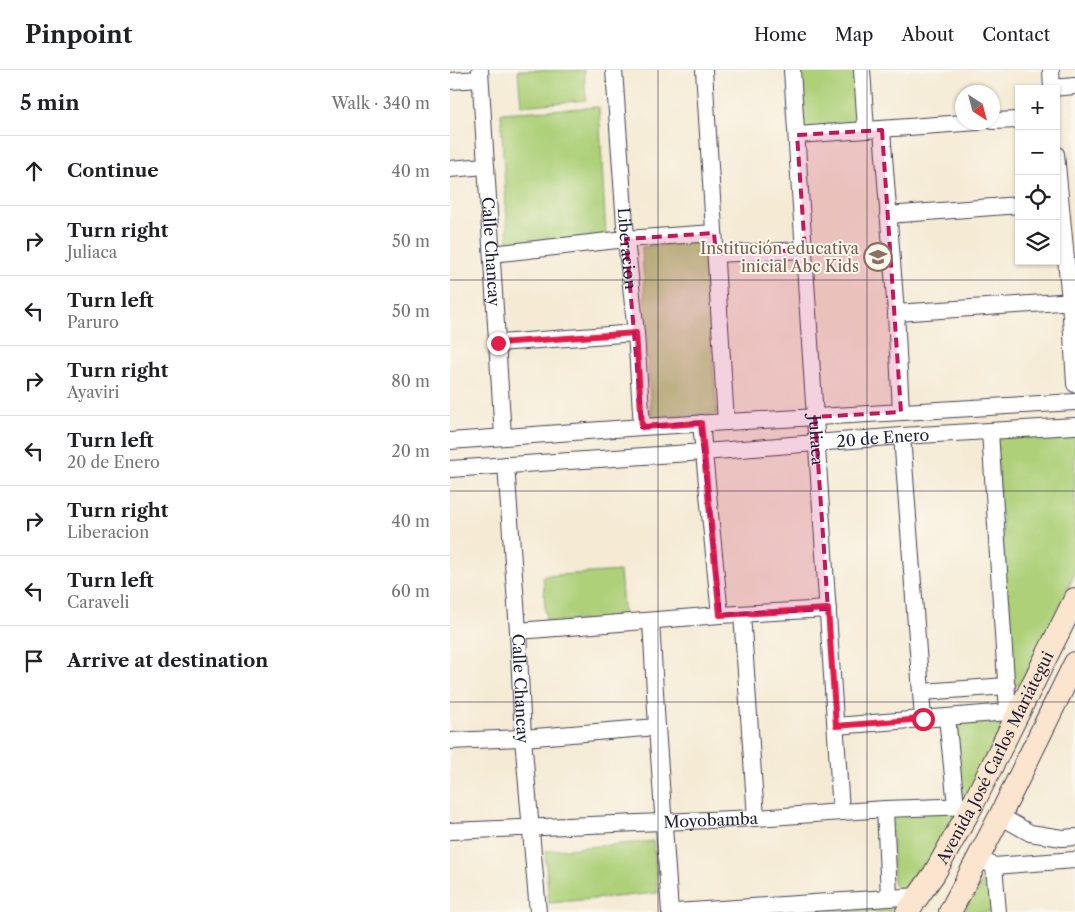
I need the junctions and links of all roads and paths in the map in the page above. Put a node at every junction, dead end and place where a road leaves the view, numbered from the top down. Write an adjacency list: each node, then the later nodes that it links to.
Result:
1 (614, 70): 22 (street, Liberacion)
2 (704, 70): 21 (street)
3 (792, 70): 15 (street, Juliaca)
4 (862, 70): 14 (street)
5 (1051, 70): 8 (street)
6 (480, 75): 7 (street); 16 (street, Calle Chancay)
7 (450, 81)
8 (1052, 85)
9 (1075, 86): 10 (street)
10 (1060, 87)
11 (1015, 120): 12 (street)
12 (1000, 121)
13 (955, 124): 14 (street)
14 (874, 130): 15 (street); 19 (street)
15 (797, 135): 23 (street, Juliaca)
16 (485, 166): 17 (street); 24 (street, Calle Chancay)
17 (450, 169)
18 (1015, 205): 19 (street)
19 (888, 215): 27 (street)
20 (1060, 216): 26 (street)
21 (714, 233): 22 (street); 25 (street)
22 (626, 239): 24 (street); 28 (street, Liberacion)
23 (805, 250): 25 (street); 33 (street, Juliaca)
24 (492, 254): 29 (street, Calle Chancay)
25 (716, 254): 34 (street)
26 (1072, 301): 27 (street); 30 (street)
27 (896, 313): 32 (street)
28 (636, 333): 29 (street); 37 (street, Liberacion)
29 (498, 343): 39 (street, Calle Chancay)
30 (1075, 384)
31 (1075, 402): 32 (street, 20 de Enero)
32 (901, 412): 33 (street, 20 de Enero)
33 (815, 417): 34 (street, 20 de Enero); 42 (street, Juliaca)
34 (726, 422): 35 (street, 20 de Enero)
35 (701, 423): 37 (street, 20 de Enero); 43 (street)
36 (1075, 426): 38 (street, 20 de Enero)
37 (642, 427): 39 (street, 20 de Enero)
38 (990, 431): 40 (street, 20 de Enero); 53 (street)
39 (503, 436): 41 (street, 20 de Enero)
40 (902, 436): 42 (street, 20 de Enero); 54 (street)
41 (450, 440)
42 (817, 443): 43 (street, 20 de Enero); 47 (street, Juliaca)
43 (704, 452): 44 (street, 20 de Enero); 49 (street)
44 (506, 465): 45 (street, 20 de Enero); 51 (street, Calle Chancay)
45 (450, 469)
46 (1075, 599): 55 (main road, Avenida José Carlos Mariátegui)
47 (828, 609): 48 (street); 58 (street, Juliaca)
48 (742, 614): 49 (street); 68 (street)
49 (720, 615): 50 (street)
50 (651, 621): 51 (street); 59 (street)
51 (518, 631): 60 (street, Calle Chancay)
52 (1075, 663): 63 (main road, Avenida José Carlos Mariátegui)
53 (1007, 686): 54 (street); 55 (street)
54 (922, 692): 57 (street)
55 (1012, 714): 56 (street); 62 (main road, Avenida José Carlos Mariátegui)
56 (947, 717): 57 (street); 64 (street)
57 (923, 719): 58 (street)
58 (836, 726): 66 (street, Juliaca)
59 (657, 727): 60 (street); 69 (street)
60 (523, 738): 61 (street); 70 (street, Calle Chancay)
61 (450, 741)
62 (1004, 743): 63 (main road); 64 (main road, Avenida José Carlos Mariátegui)
63 (1030, 756): 67 (main road, Avenida José Carlos Mariátegui)
64 (964, 806): 65 (street, Moyobamba); 75 (main road, Avenida José Carlos Mariátegui)
65 (885, 808): 66 (street, Moyobamba); 76 (street)
66 (842, 811): 68 (street, Moyobamba)
67 (1000, 816): 72 (street); 74 (main road, Avenida José Carlos Mariátegui)
68 (756, 818): 69 (street, Moyobamba)
69 (664, 821): 70 (street, Moyobamba); 81 (street)
70 (531, 828): 71 (street, Moyobamba); 80 (street, Calle Chancay)
71 (450, 831)
72 (1075, 837)
73 (1075, 860): 74 (street)
74 (986, 862): 77 (main road, Avenida José Carlos Mariátegui); 83 (street)
75 (934, 874): 77 (main road); 78 (main road, Avenida José Carlos Mariátegui)
76 (889, 897): 78 (street); 79 (street)
77 (955, 902)
78 (913, 904)
79 (754, 909): 82 (street)
80 (538, 912)
81 (670, 912)
82 (675, 912)
83 (998, 912)

